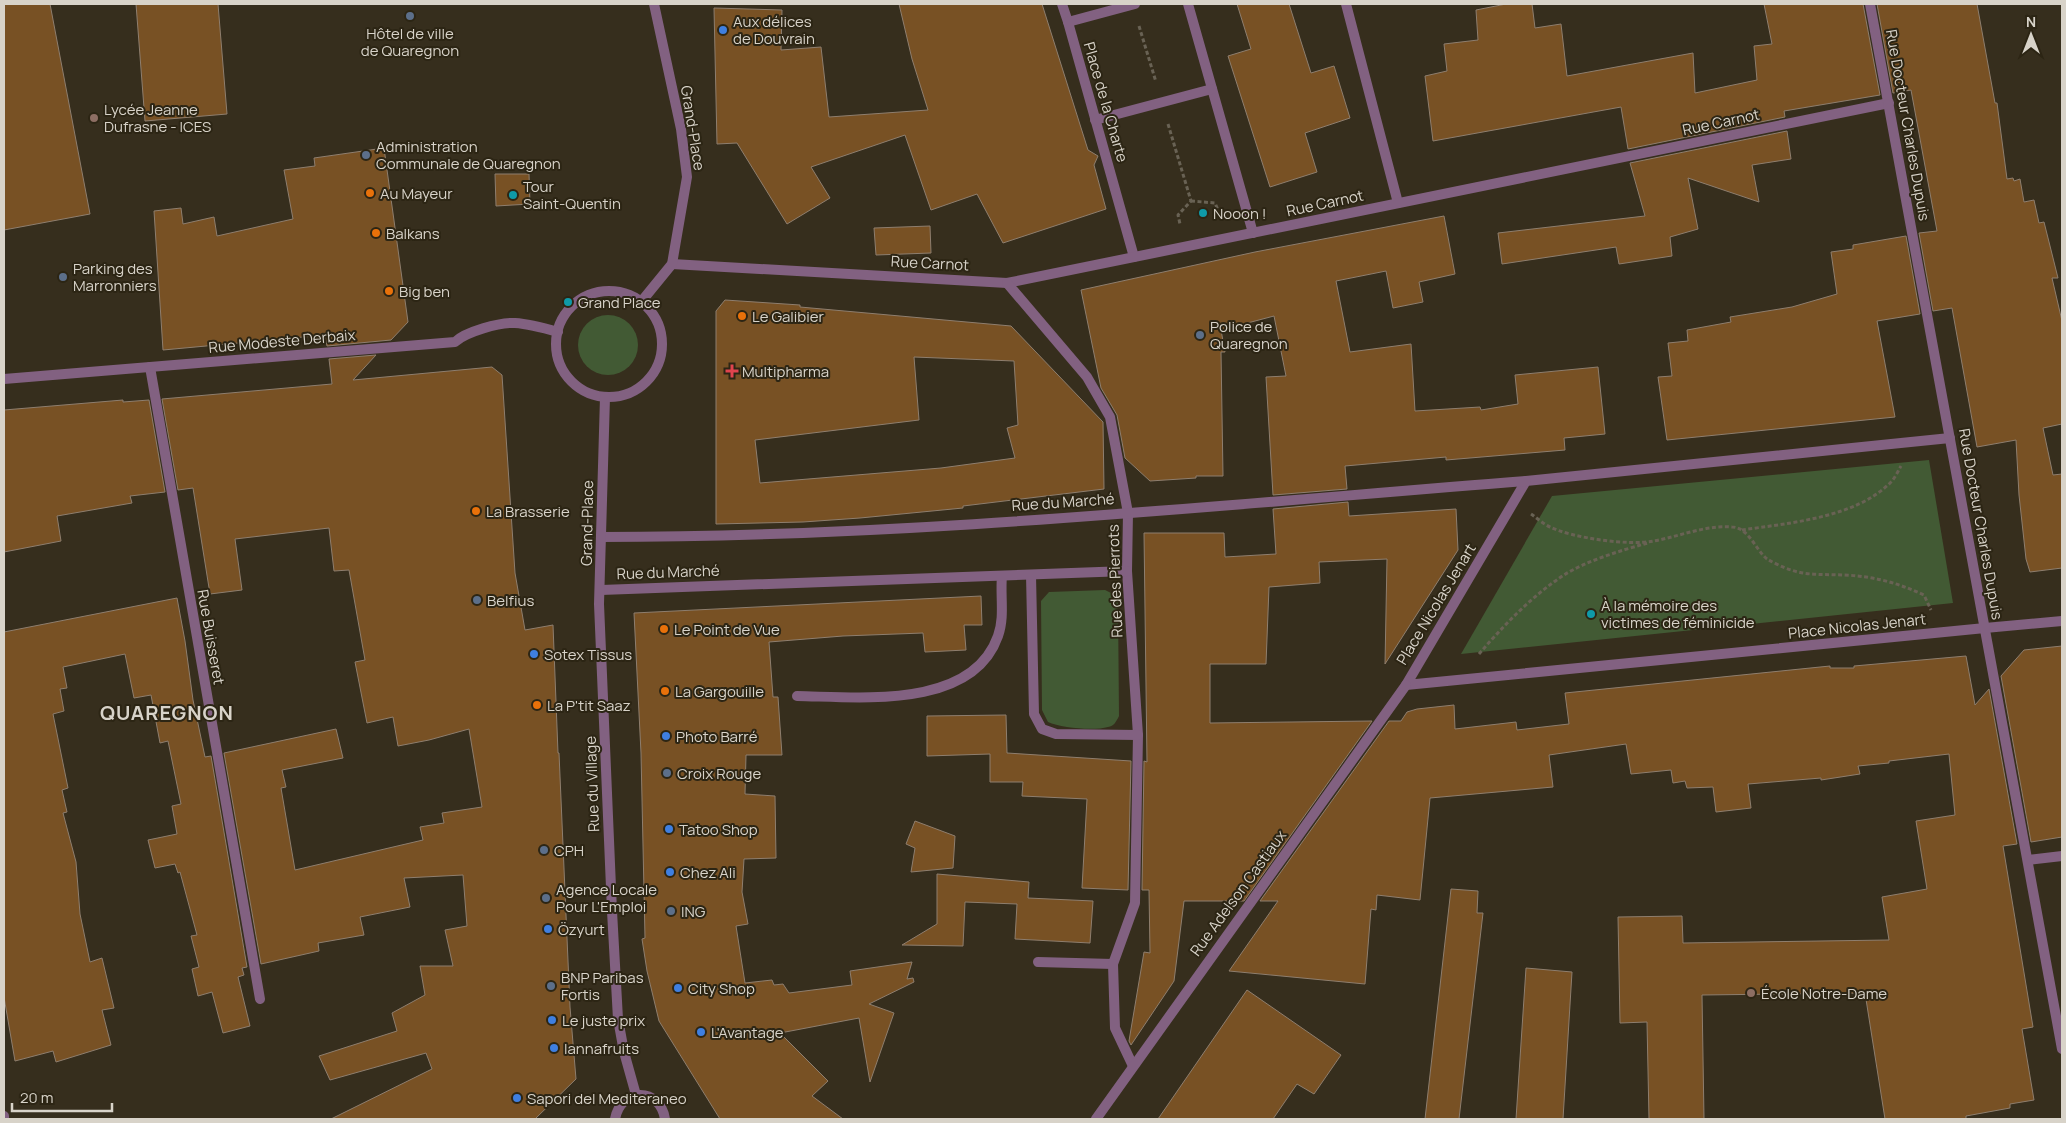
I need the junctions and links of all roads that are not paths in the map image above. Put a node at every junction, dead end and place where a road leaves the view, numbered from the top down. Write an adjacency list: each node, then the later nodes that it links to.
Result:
1 (1062, 4): 7 (street, Place de la Charte)
2 (1135, 4): 7 (street)
3 (1188, 4): 8 (street)
4 (1346, 4): 11 (street)
5 (1870, 4): 9 (street, Rue Docteur Charles Dupuis)
6 (655, 7): 14 (street, Grand-Place)
7 (1068, 22): 10 (street, Place de la Charte)
8 (1212, 89): 10 (street); 12 (street)
9 (1889, 103): 11 (street, Rue Carnot); 21 (street, Rue Docteur Charles Dupuis)
10 (1095, 120): 13 (street, Place de la Charte)
11 (1398, 203): 12 (street, Rue Carnot)
12 (1253, 233): 13 (street, Rue Carnot)
13 (1134, 257): 15 (street, Rue Carnot)
14 (672, 264): 15 (street, Rue Carnot); 16 (street, Grand-Place)
15 (1007, 282): 23 (street, Rue des Pierrots)
16 (641, 302): 17 (street); 20 (street)
17 (558, 332): 18 (street, Rue Modeste Derbaix); 20 (street)
18 (150, 367): 19 (street, Rue Modeste Derbaix); 38 (street, Rue Buisseret)
19 (4, 379)
20 (605, 397): 24 (street, Grand-Place)
21 (1950, 438): 22 (street); 30 (street, Rue Docteur Charles Dupuis)
22 (1526, 481): 23 (street, Rue du Marché); 31 (street, Place Nicolas Jenart)
23 (1128, 512): 24 (street, Rue du Marché); 25 (street, Rue des Pierrots)
24 (602, 537): 28 (street, Grand-Place)
25 (1127, 571): 26 (street, Rue du Marché); 33 (street, Rue des Pierrots)
26 (1031, 574): 27 (street, Rue du Marché); 33 (street)
27 (1002, 576): 28 (street, Rue du Marché); 32 (street)
28 (601, 590): 41 (street, Rue du Village)
29 (2062, 621): 30 (street, Place Nicolas Jenart)
30 (1985, 628): 31 (street, Place Nicolas Jenart); 35 (street, Rue Docteur Charles Dupuis)
31 (1406, 685): 40 (street, Rue Adelson Castiaux)
32 (797, 696)
33 (1138, 735): 37 (street, Rue des Pierrots)
34 (2062, 856): 35 (street)
35 (2028, 860): 39 (street, Rue Docteur Charles Dupuis)
36 (1038, 962): 37 (street)
37 (1113, 964): 40 (street, Rue des Pierrots)
38 (260, 999)
39 (2062, 1049)
40 (1133, 1066): 44 (street, Rue Adelson Castiaux)
41 (636, 1095): 42 (street); 43 (street)
42 (615, 1119)
43 (665, 1119)
44 (1096, 1119)

